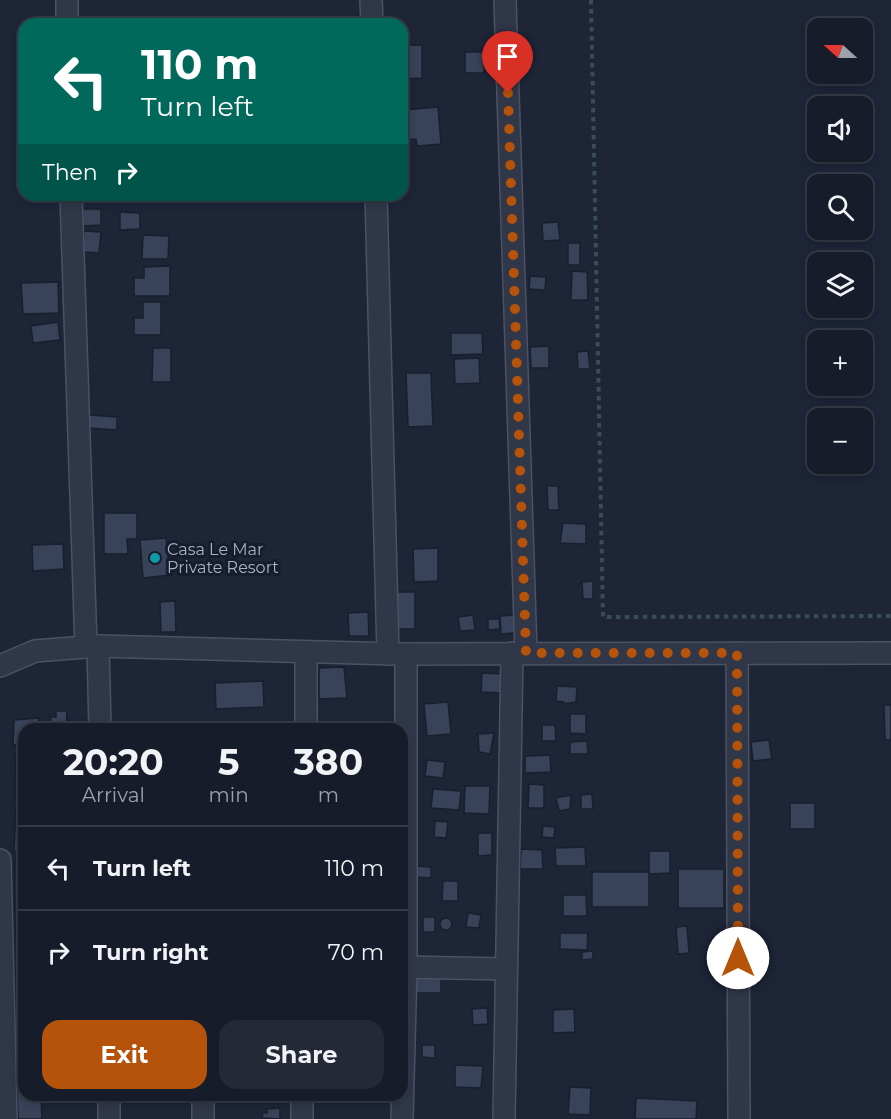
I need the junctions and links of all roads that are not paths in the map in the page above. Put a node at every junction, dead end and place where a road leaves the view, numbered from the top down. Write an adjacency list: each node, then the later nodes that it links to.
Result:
1 (67, 0): 4 (street)
2 (371, 0): 5 (street)
3 (505, 0): 10 (street)
4 (67, 18)
5 (372, 18)
6 (71, 201): 8 (street)
7 (376, 201): 13 (street)
8 (92, 647): 9 (street); 14 (street); 15 (street)
9 (306, 652): 13 (street); 16 (street)
10 (519, 653): 11 (street); 13 (street); 20 (street)
11 (737, 653): 12 (street); 31 (street)
12 (891, 653)
13 (397, 654): 17 (street)
14 (0, 666)
15 (99, 723)
16 (306, 723)
17 (399, 723)
18 (0, 860): 25 (street)
19 (408, 967): 20 (street)
20 (506, 969): 30 (street)
21 (109, 1101): 26 (street)
22 (203, 1101): 27 (street)
23 (302, 1101): 28 (street)
24 (402, 1101): 29 (street)
25 (6, 1119)
26 (109, 1119)
27 (203, 1119)
28 (302, 1119)
29 (402, 1119)
30 (504, 1119)
31 (739, 1119)

